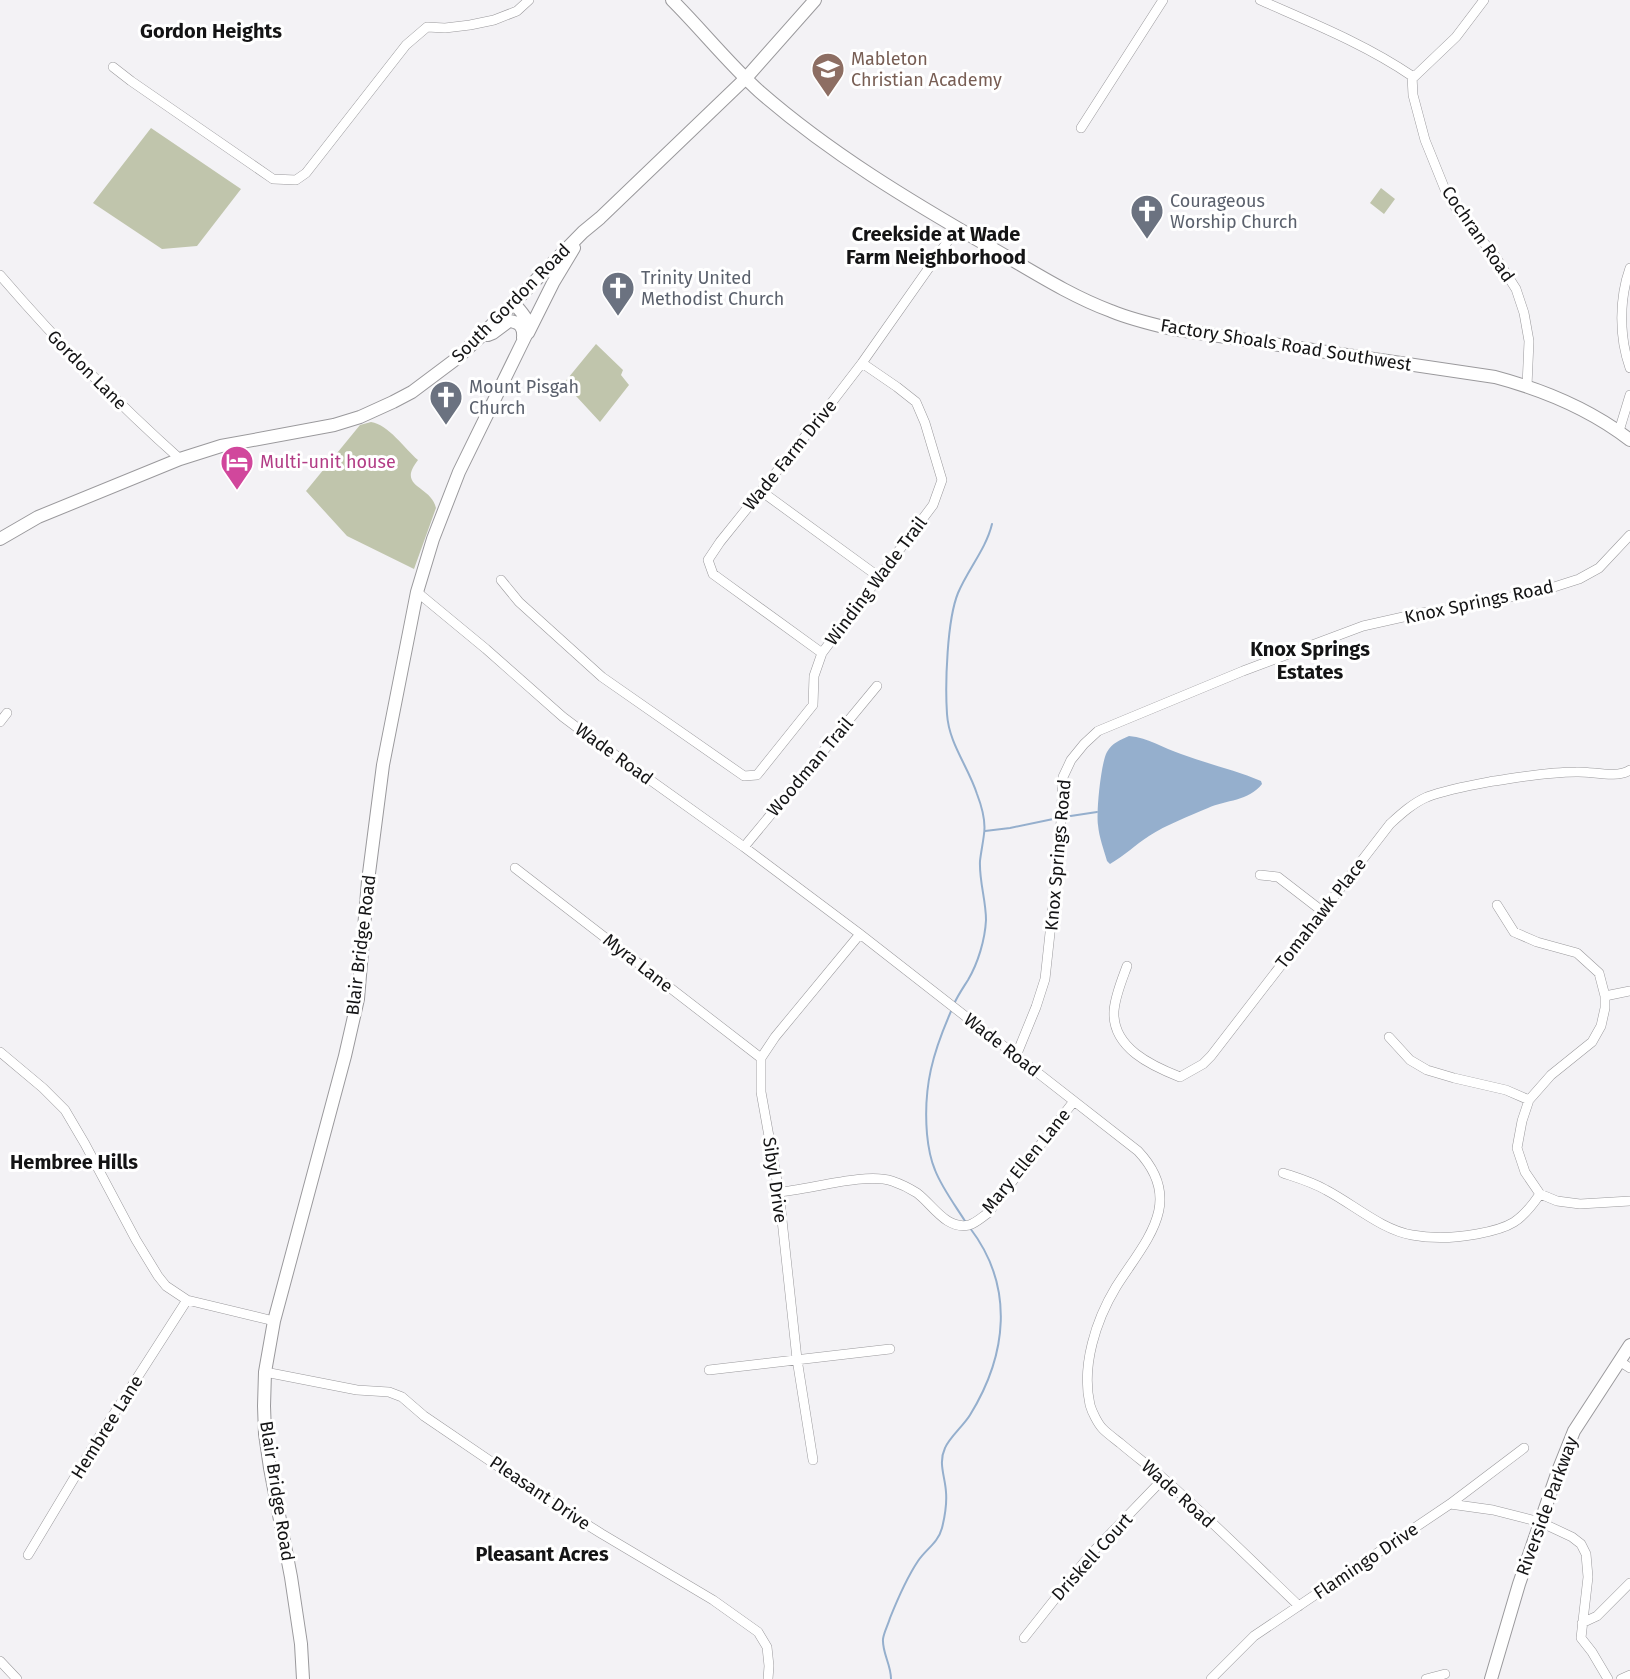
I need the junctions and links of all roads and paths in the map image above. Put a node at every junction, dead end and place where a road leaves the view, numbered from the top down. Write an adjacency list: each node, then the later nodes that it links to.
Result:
1 (530, 0): 7 (street)
2 (672, 0): 8 (street, Factory Shoals Road Southwest)
3 (815, 0): 8 (street, South Gordon Road)
4 (1163, 0): 10 (street)
5 (1260, 0): 9 (street)
6 (1484, 0): 9 (street)
7 (113, 67)
8 (746, 78): 11 (street, Factory Shoals Road Southwest); 12 (street, South Gordon Road)
9 (1413, 78): 20 (street, Cochran Road)
10 (1081, 128)
11 (957, 228): 18 (street, Wade Farm Drive); 20 (street, Factory Shoals Road Southwest)
12 (582, 232): 15 (street, South Gordon Road); 17 (street)
13 (1630, 268): 19 (street)
14 (0, 275): 24 (street, Gordon Lane)
15 (513, 302): 16 (street, South Gordon Road); 17 (street, Blair Bridge Road)
16 (480, 337): 17 (street); 24 (street, South Gordon Road)
17 (523, 342): 30 (street, Blair Bridge Road)
18 (862, 363): 25 (street, Wade Farm Drive); 28 (street, Winding Wade Trail)
19 (1630, 368)
20 (1527, 386): 22 (street, Factory Shoals Road Southwest)
21 (1630, 395): 22 (street)
22 (1618, 431): 23 (street, Factory Shoals Road Southwest)
23 (1630, 441)
24 (180, 459): 27 (street, South Gordon Road)
25 (761, 491): 28 (street); 31 (street, Wade Farm Drive)
26 (1630, 535): 47 (street, Knox Springs Road)
27 (0, 539)
28 (879, 578): 31 (street, Winding Wade Trail)
29 (501, 580): 31 (street, Winding Wade Trail)
30 (417, 592): 36 (street, Wade Road); 56 (street, Blair Bridge Road)
31 (822, 652)
32 (877, 686): 36 (street, Woodman Trail)
33 (7, 713): 34 (street)
34 (0, 722)
35 (1629, 774): 40 (street, Tomahawk Place)
36 (744, 847): 41 (street, Wade Road)
37 (515, 868): 48 (street, Myra Lane)
38 (1260, 875): 40 (street)
39 (1497, 905): 44 (street)
40 (1322, 911): 42 (street, Tomahawk Place)
41 (860, 934): 47 (street, Wade Road); 48 (street)
42 (1127, 966)
43 (1630, 991): 44 (street)
44 (1605, 996): 49 (street)
45 (1389, 1037): 49 (street)
46 (0, 1052): 55 (street)
47 (1016, 1056): 50 (street, Wade Road)
48 (761, 1058): 52 (street, Sibyl Drive)
49 (1529, 1100): 53 (street)
50 (1074, 1101): 52 (street, Mary Ellen Lane); 66 (street, Wade Road)
51 (1283, 1173): 53 (street)
52 (779, 1192): 59 (street, Sibyl Drive)
53 (1540, 1194): 54 (street)
54 (1630, 1202)
55 (187, 1300): 56 (street); 69 (street, Hembree Lane)
56 (274, 1321): 63 (street, Blair Bridge Road)
57 (1630, 1344): 60 (street, Riverside Parkway)
58 (890, 1349): 59 (street)
59 (797, 1359): 62 (street); 65 (street, Sibyl Drive)
60 (1619, 1361): 61 (street); 68 (street, Riverside Parkway)
61 (1630, 1368)
62 (709, 1370)
63 (265, 1372): 78 (street, Blair Bridge Road); 79 (street, Pleasant Drive)
64 (1524, 1448): 67 (street, Flamingo Drive)
65 (813, 1460)
66 (1163, 1479): 71 (street, Wade Road); 73 (street, Driskell Court)
67 (1450, 1504): 68 (street); 71 (street, Flamingo Drive)
68 (1540, 1522): 72 (street); 82 (street, Riverside Parkway)
69 (28, 1554)
70 (1630, 1583): 72 (street)
71 (1299, 1606): 80 (street, Flamingo Drive)
72 (1582, 1623): 83 (street)
73 (1024, 1638)
74 (0, 1661): 77 (street)
75 (1445, 1674): 81 (street)
76 (1630, 1675): 84 (street)
77 (17, 1679)
78 (303, 1679)
79 (768, 1679)
80 (1211, 1679)
81 (1426, 1679)
82 (1491, 1679)
83 (1608, 1679)
84 (1621, 1679)

